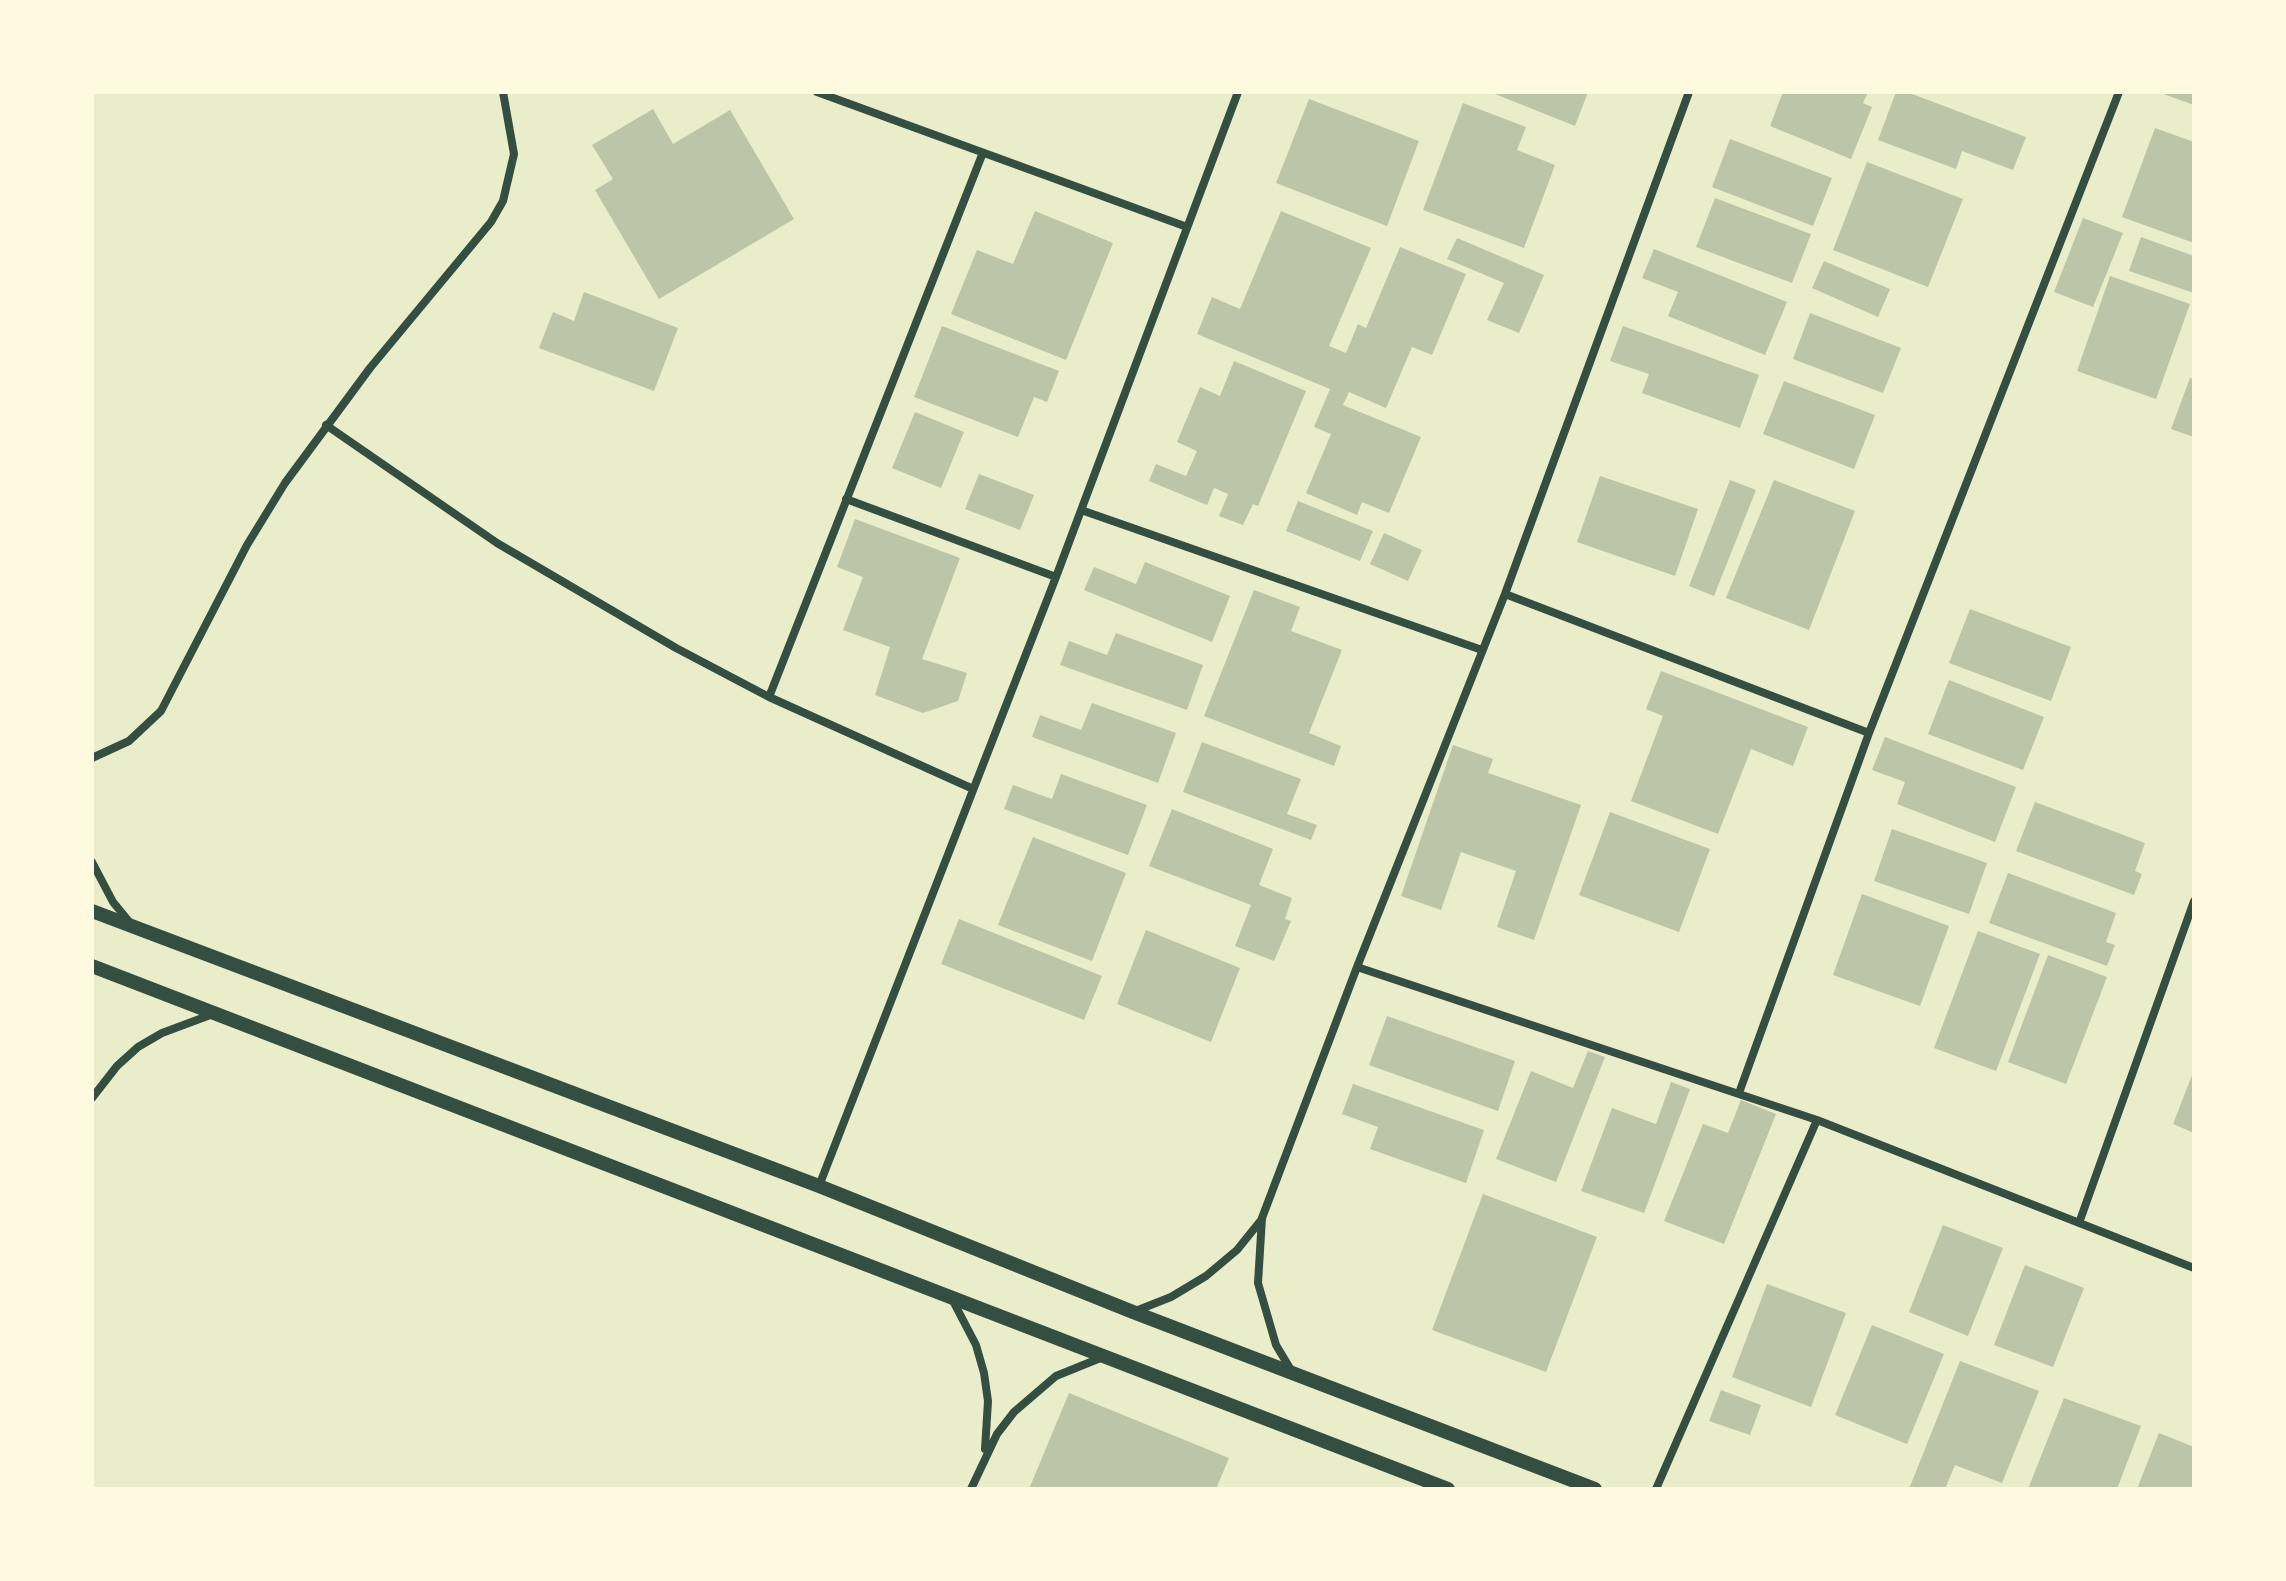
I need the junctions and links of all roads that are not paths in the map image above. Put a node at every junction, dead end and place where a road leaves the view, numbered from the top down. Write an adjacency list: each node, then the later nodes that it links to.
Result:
1 (503, 92): 8 (street)
2 (817, 92): 6 (street)
3 (1238, 92): 7 (street)
4 (1689, 92): 12 (street)
5 (2119, 92): 15 (street)
6 (982, 155): 7 (street); 9 (street)
7 (1187, 227): 10 (street)
8 (326, 425): 14 (street); 16 (street)
9 (846, 499): 11 (street); 14 (street)
10 (1081, 510): 11 (street); 13 (street)
11 (1056, 577): 17 (street)
12 (1505, 594): 13 (street); 15 (street)
13 (1482, 650): 23 (street)
14 (769, 697): 17 (street)
15 (1869, 733): 25 (street)
16 (92, 758)
17 (971, 788): 28 (street)
18 (92, 862): 21 (street)
19 (2194, 901): 30 (street)
20 (92, 911): 21 (street)
21 (134, 928): 28 (street)
22 (92, 966): 24 (street)
23 (1357, 967): 25 (street); 29 (street)
24 (213, 1014): 26 (street); 32 (street)
25 (1739, 1093): 27 (street)
26 (92, 1098)
27 (1817, 1120): 30 (street); 40 (street)
28 (819, 1186): 33 (street)
29 (1262, 1218): 33 (street); 35 (street)
30 (2079, 1223): 31 (street)
31 (2194, 1268)
32 (950, 1295): 34 (street); 36 (street)
33 (1133, 1312): 35 (street)
34 (1107, 1355): 36 (street); 38 (street)
35 (1292, 1373): 39 (street)
36 (984, 1458): 37 (street)
37 (971, 1489)
38 (1448, 1489)
39 (1595, 1489)
40 (1656, 1489)

